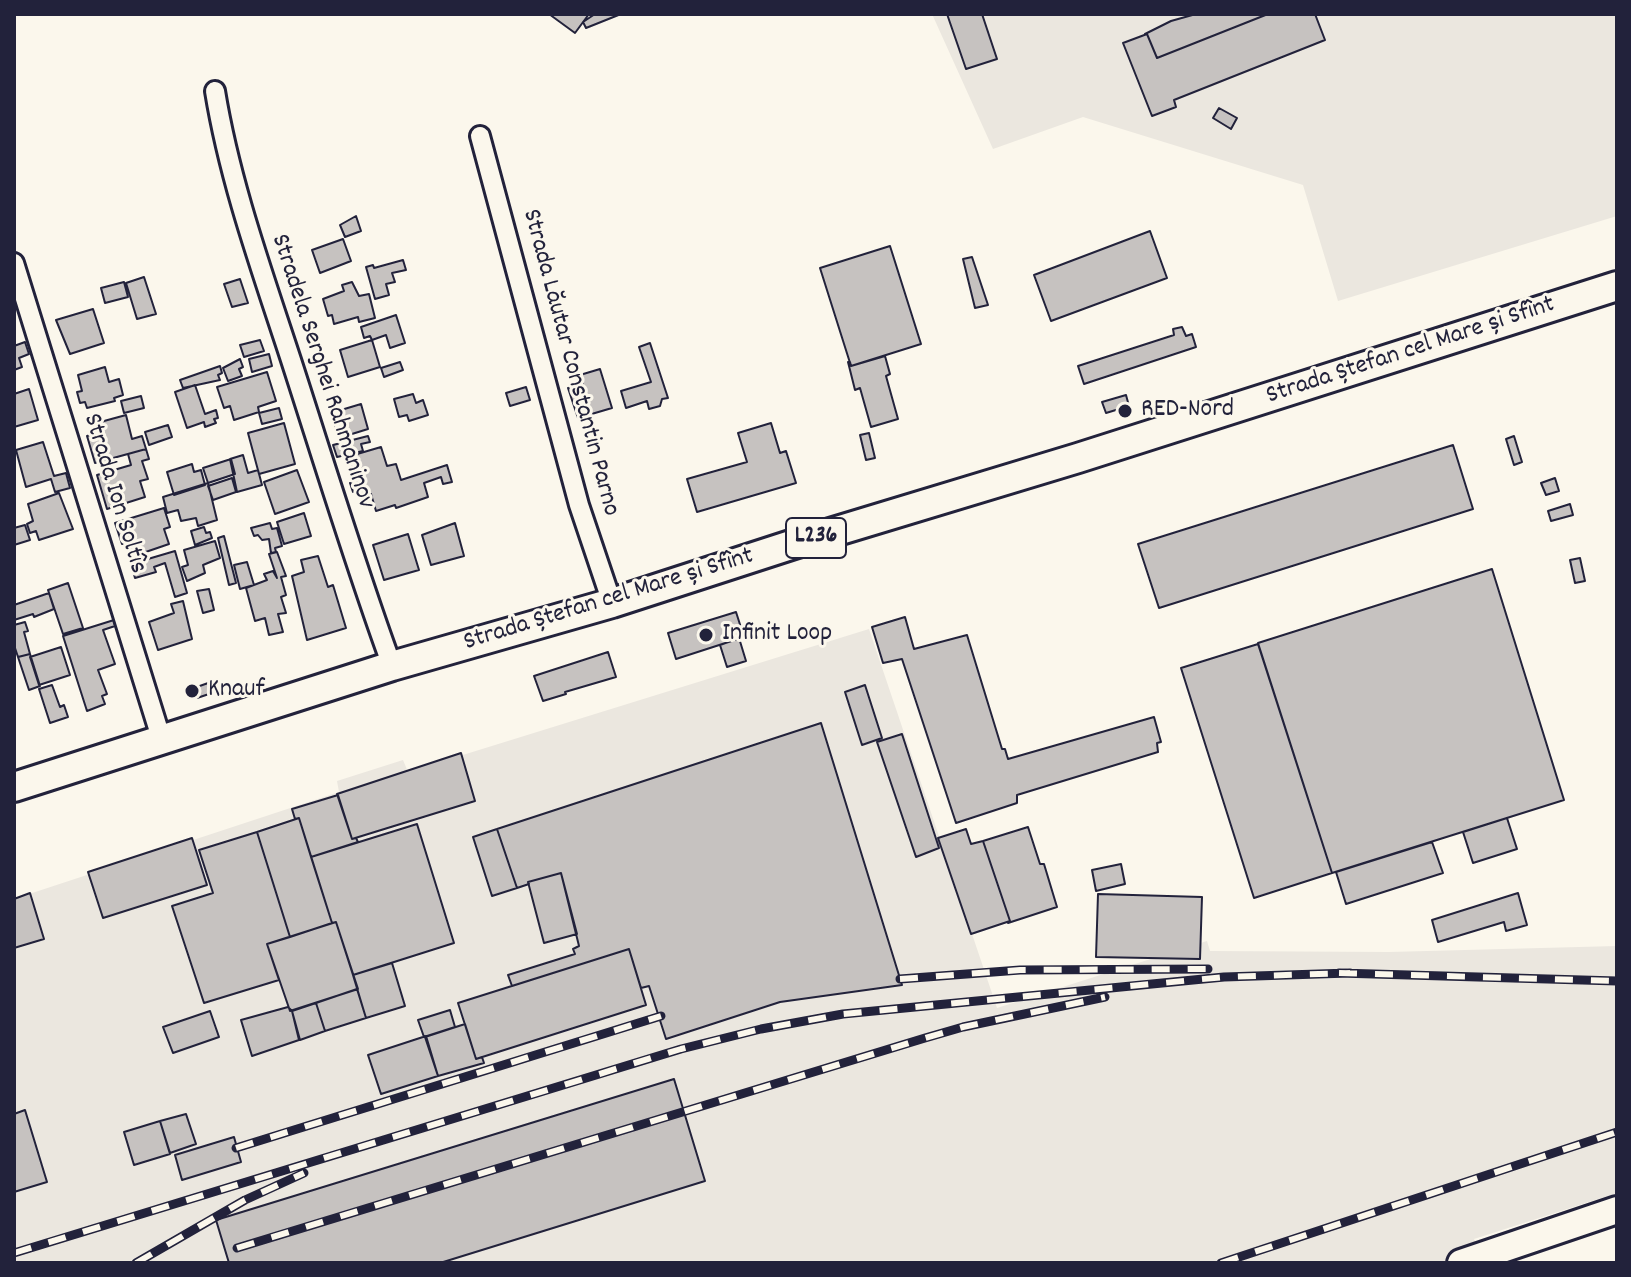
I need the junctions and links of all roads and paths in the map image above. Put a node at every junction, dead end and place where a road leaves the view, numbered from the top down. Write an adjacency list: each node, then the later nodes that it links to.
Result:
1 (215, 91): 6 (street, Stradela Serghei Rahmaninov)
2 (480, 136): 5 (street, Strada Lăutar Constantin Parno)
3 (14, 263): 7 (street, Strada Ion Soltîs)
4 (1617, 286): 5 (main road, Strada Ștefan cel Mare și Sfînt / L236)
5 (612, 603): 6 (main road, Strada Ștefan cel Mare și Sfînt / L236)
6 (392, 666): 7 (main road, Strada Ștefan cel Mare și Sfînt / L236)
7 (162, 741): 8 (main road, Strada Ștefan cel Mare și Sfînt / L236)
8 (14, 787)
9 (1617, 1210): 10 (street)
10 (1461, 1263)

